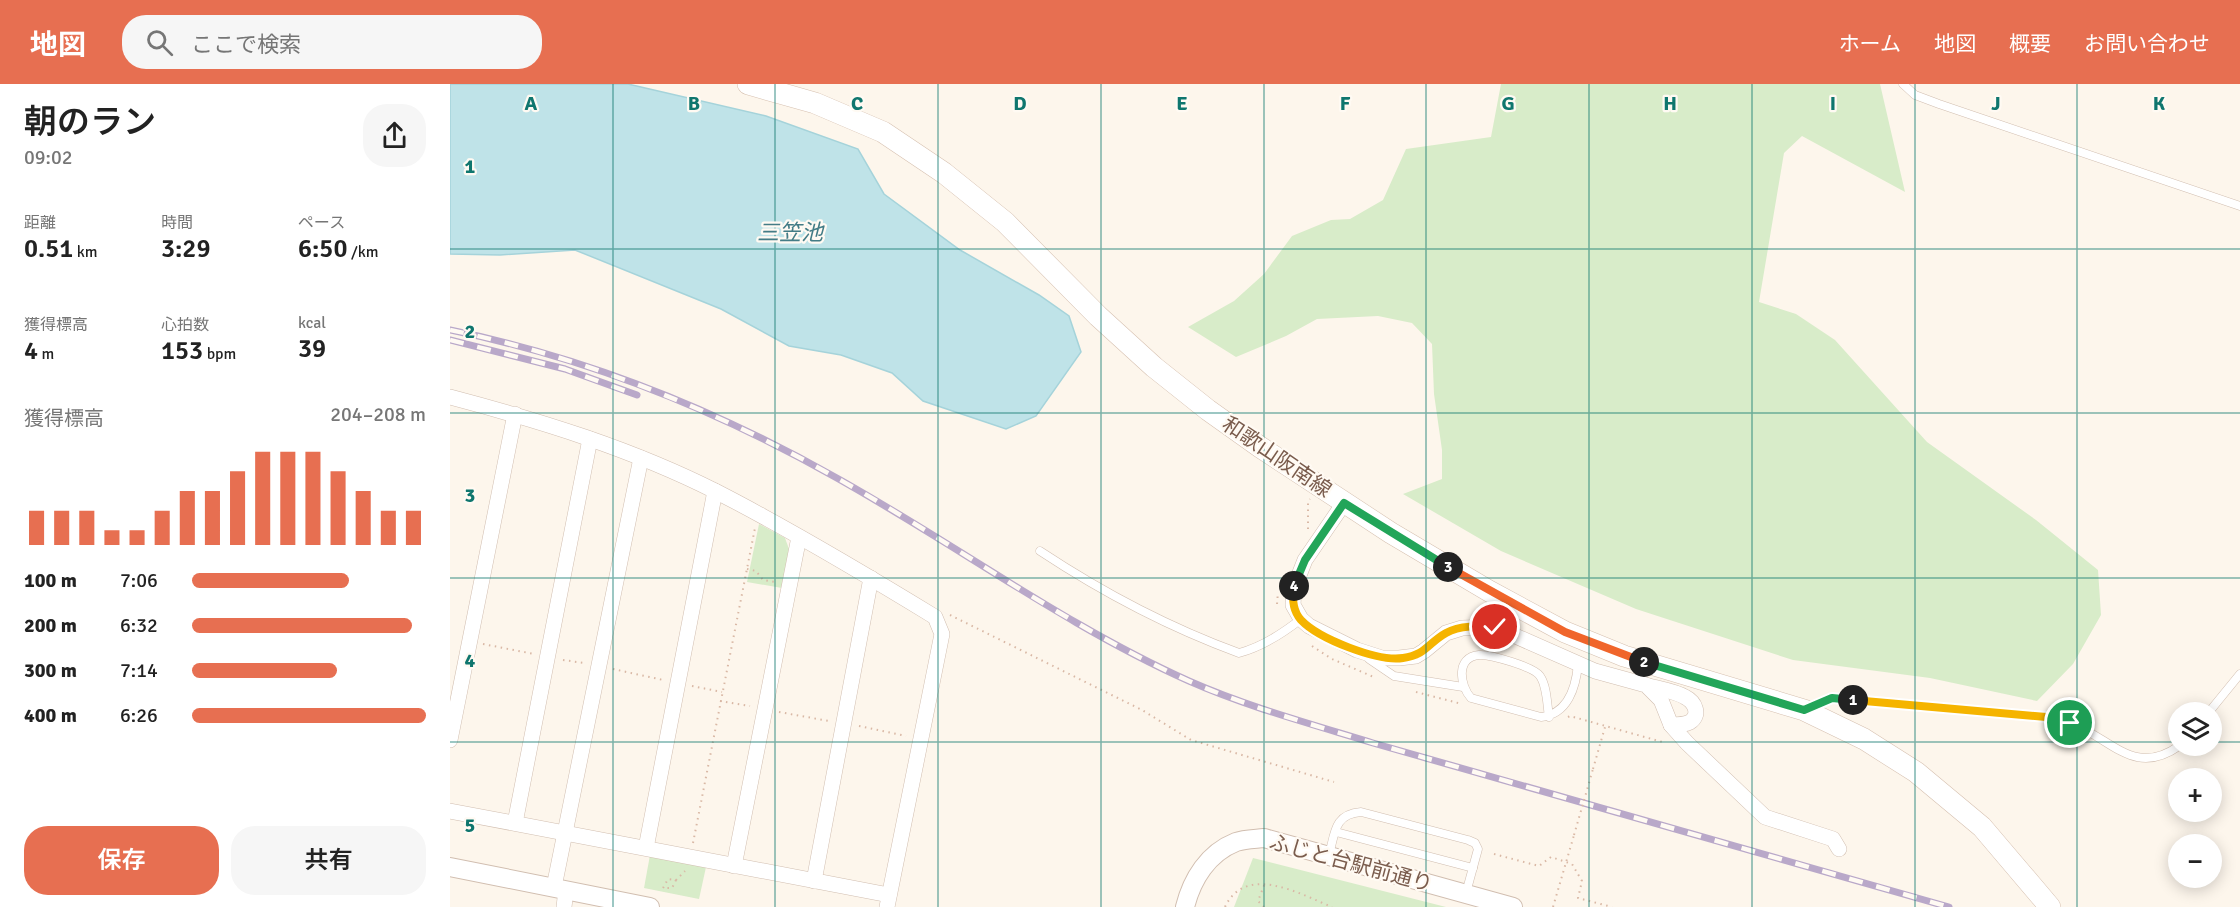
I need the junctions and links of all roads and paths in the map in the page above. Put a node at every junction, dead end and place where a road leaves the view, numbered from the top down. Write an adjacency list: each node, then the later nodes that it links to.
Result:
1 (748, 84): 9 (main road, 和歌山阪南線)
2 (1903, 84): 3 (lane)
3 (2240, 206)
4 (450, 397): 5 (street)
5 (515, 414): 6 (street); 32 (street)
6 (590, 439): 7 (street); 36 (street)
7 (641, 458): 8 (street); 38 (street)
8 (716, 491): 10 (street); 39 (street)
9 (1344, 503): 17 (street); 26 (main road, 和歌山阪南線)
10 (757, 514): 11 (street); 13 (path)
11 (799, 537): 14 (street); 25 (street)
12 (1040, 551): 17 (lane)
13 (747, 569): 15 (path); 23 (path)
14 (871, 578): 28 (street); 31 (street)
15 (778, 580)
16 (945, 612): 34 (path)
17 (1301, 619): 18 (street)
18 (1357, 650): 19 (street); 22 (lane)
19 (1578, 664): 21 (street); 27 (lane)
20 (2240, 674): 24 (lane)
21 (1646, 686): 29 (street); 29 (street)
22 (1463, 687): 27 (lane); 27 (lane)
23 (720, 700): 25 (path); 42 (path)
24 (2217, 702)
25 (765, 710): 28 (path); 45 (street)
26 (1804, 710): 33 (lane); 62 (main road, 和歌山阪南線)
27 (1549, 717)
28 (843, 723): 31 (path); 49 (street)
29 (1671, 725): 40 (street)
30 (1605, 727): 44 (path, bridge)
31 (921, 739): 53 (street)
32 (450, 740)
33 (2168, 753)
34 (1334, 782)
35 (450, 811): 36 (street)
36 (515, 823): 38 (street)
37 (1336, 832): 43 (lane); 47 (lane); 47 (lane)
38 (565, 833): 39 (street); 52 (street)
39 (646, 848): 42 (street)
40 (1839, 849)
41 (1494, 854): 44 (path)
42 (690, 857): 45 (street); 48 (path)
43 (1329, 857): 51 (street, ふじと台駅前通り); 55 (street, ふじと台駅前通り)
44 (1566, 862): 60 (path); 61 (path)
45 (734, 866): 49 (street)
46 (450, 867): 52 (street)
47 (1473, 868): 51 (lane)
48 (676, 880)
49 (814, 881): 53 (street)
50 (1265, 884): 56 (path); 57 (path); 58 (path)
51 (1466, 894): 59 (street, ふじと台駅前通り)
52 (561, 895): 54 (street)
53 (888, 901)
54 (650, 907)
55 (1185, 907)
56 (1225, 907)
57 (1264, 907)
58 (1332, 907)
59 (1513, 907)
60 (1553, 907)
61 (1612, 907)
62 (2050, 907)

